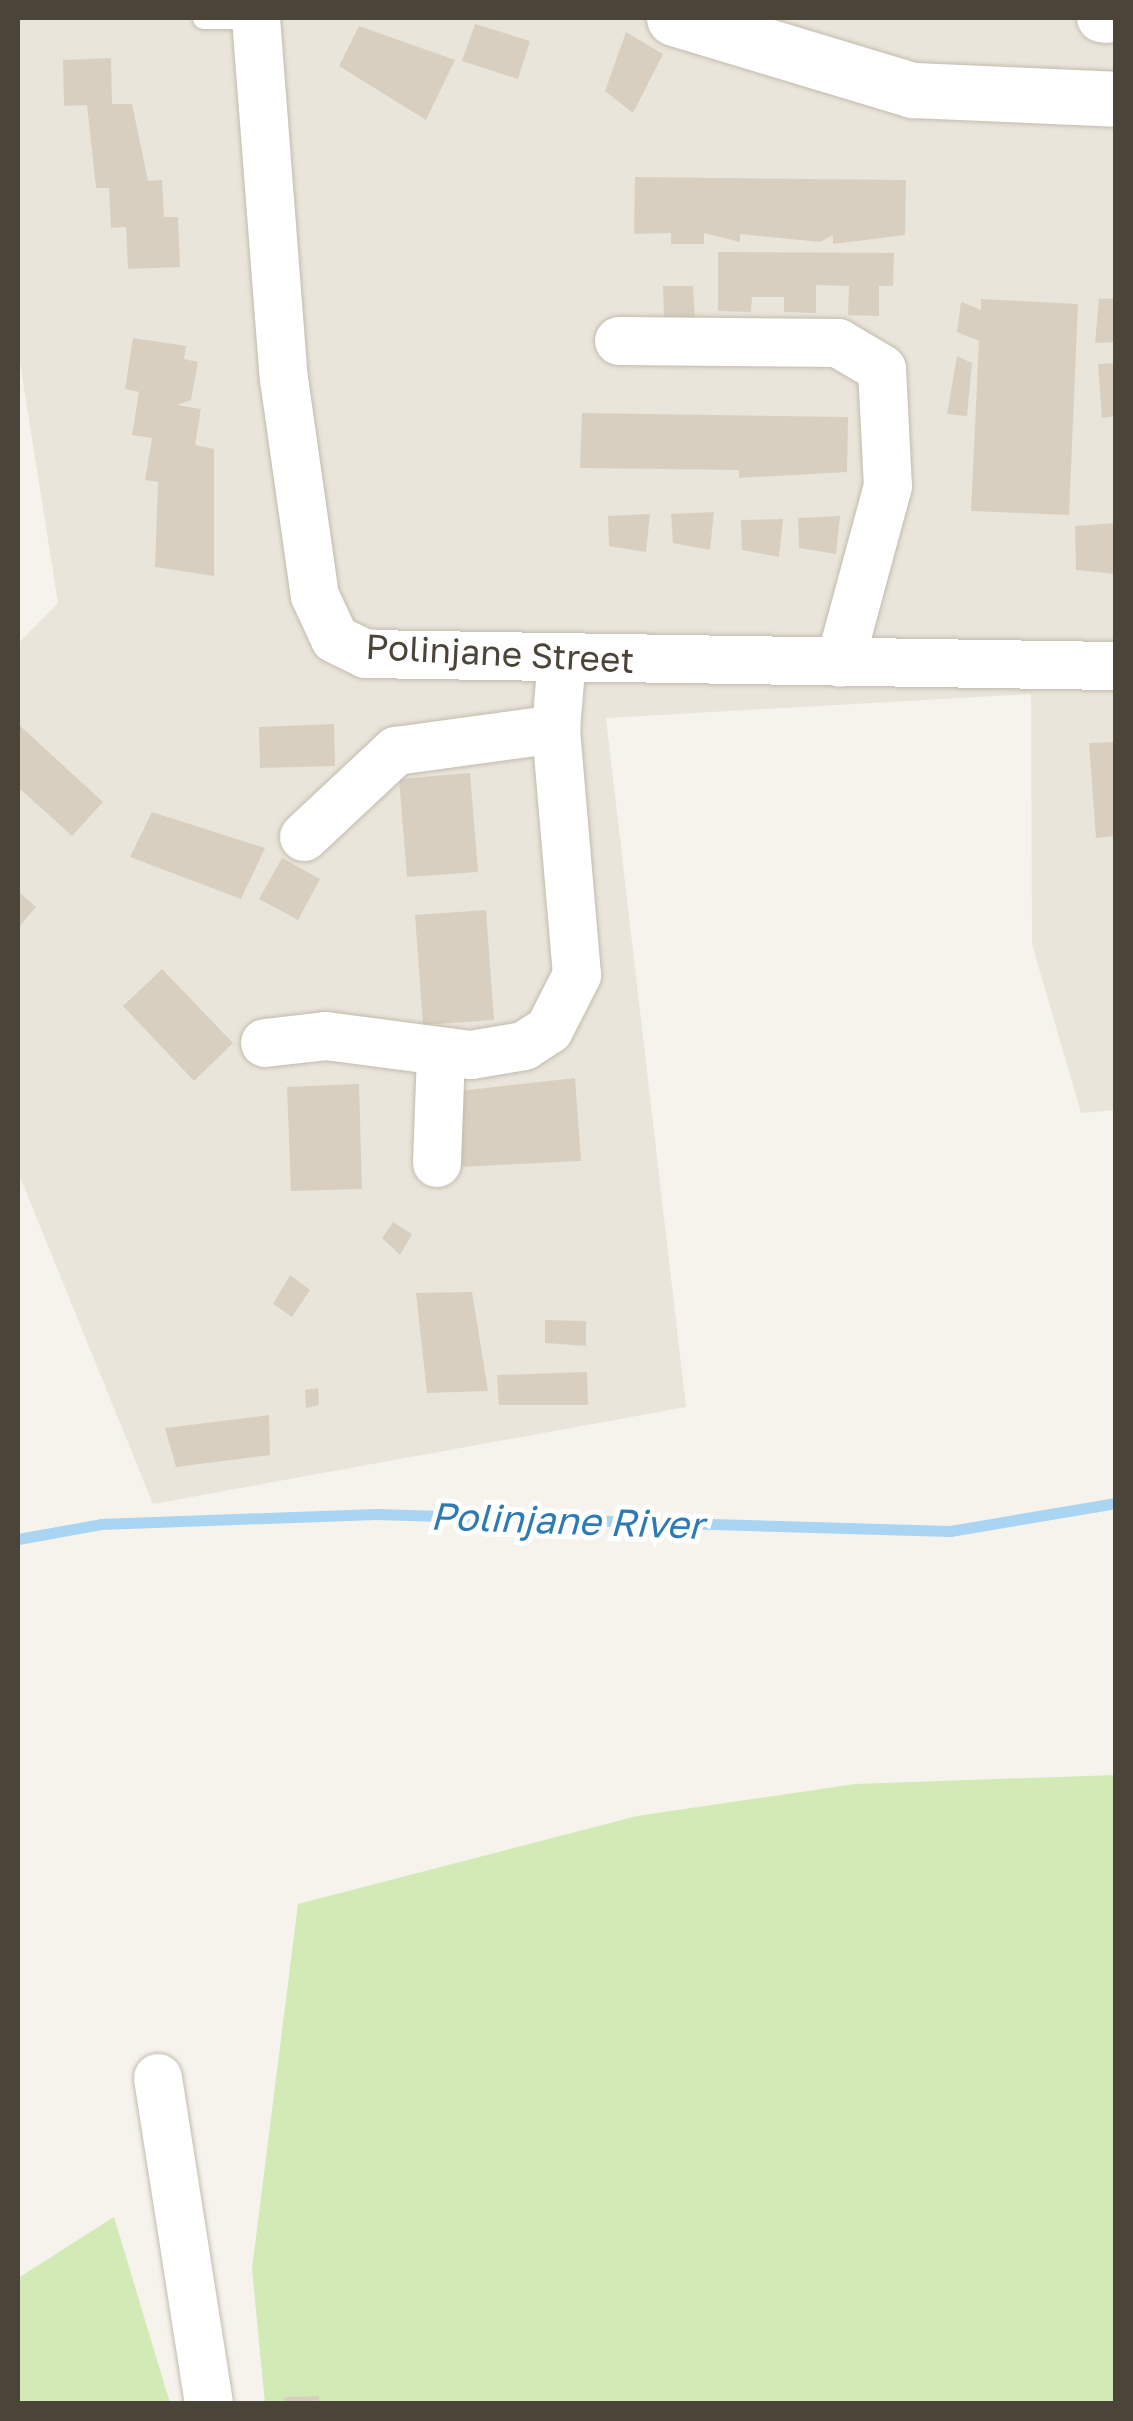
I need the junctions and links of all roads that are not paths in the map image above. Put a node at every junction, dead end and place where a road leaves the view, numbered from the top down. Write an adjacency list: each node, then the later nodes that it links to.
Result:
1 (204, 18): 2 (lane)
2 (235, 18)
3 (256, 18): 7 (street, Polinjane Street)
4 (674, 18): 5 (street)
5 (1116, 99)
6 (619, 340): 8 (street)
7 (562, 658): 8 (street, Polinjane Street); 10 (street)
8 (840, 662): 9 (street, Polinjane Street)
9 (1116, 666)
10 (556, 729): 11 (street); 13 (street)
11 (304, 837)
12 (265, 1043): 13 (street)
13 (440, 1054): 14 (street)
14 (437, 1163)
15 (158, 2078): 16 (street)
16 (209, 2404)

